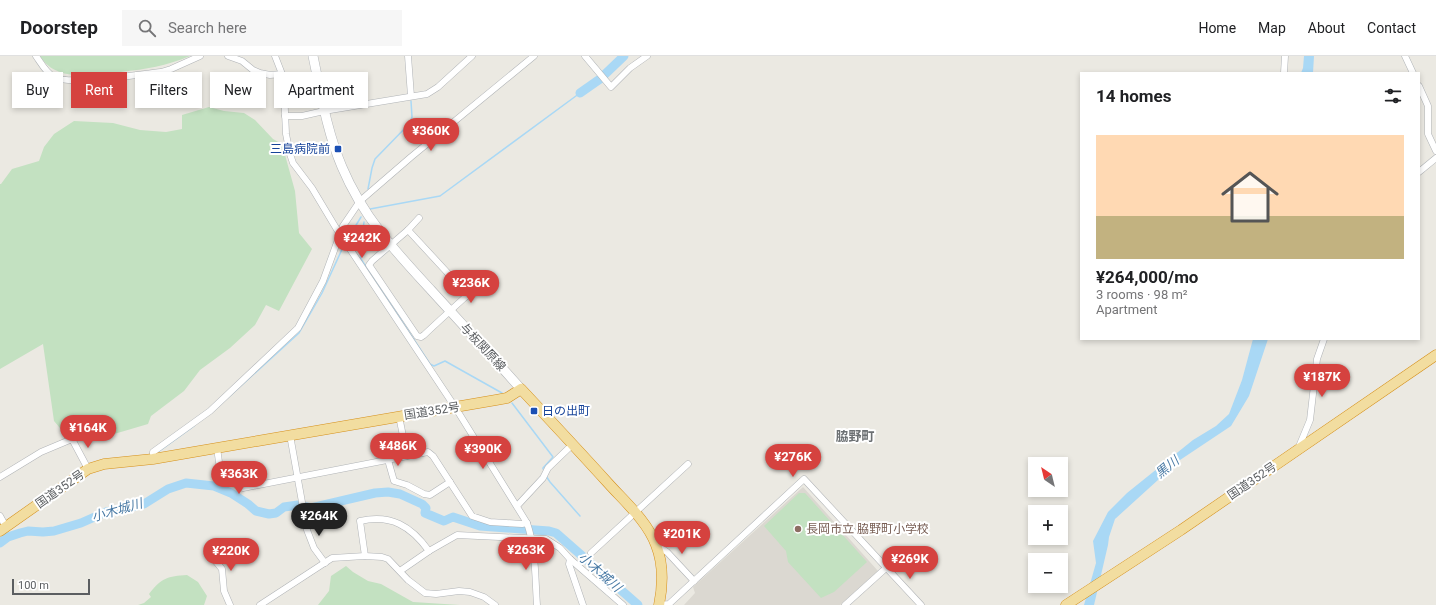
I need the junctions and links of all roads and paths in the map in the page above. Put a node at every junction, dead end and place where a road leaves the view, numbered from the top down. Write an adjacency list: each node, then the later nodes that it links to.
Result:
1 (36, 56): 13 (street)
2 (200, 56): 18 (street)
3 (228, 56): 17 (street)
4 (275, 56): 14 (street)
5 (313, 56): 22 (main road, 与板関原線)
6 (408, 56): 20 (street)
7 (472, 56): 20 (street)
8 (534, 56): 27 (street)
9 (585, 56): 10 (street)
10 (647, 56)
11 (1285, 56): 15 (street)
12 (1405, 56): 16 (street)
13 (47, 72)
14 (281, 72)
15 (1284, 72)
16 (1413, 72)
17 (274, 75)
18 (63, 79)
19 (1420, 88): 24 (street)
20 (411, 96): 22 (street)
21 (285, 108): 23 (street)
22 (324, 111): 23 (street); 27 (main road, 与板関原線)
23 (285, 116): 30 (street)
24 (1436, 151)
25 (1436, 158): 26 (street)
26 (1420, 171)
27 (360, 201): 30 (street); 31 (main road, 与板関原線)
28 (419, 218): 29 (street)
29 (408, 230): 31 (street); 33 (street)
30 (340, 234): 38 (street); 45 (street)
31 (390, 245): 34 (main road, 与板関原線); 34 (street)
32 (481, 283): 33 (street)
33 (468, 295): 34 (street)
34 (450, 311): 37 (main road, 与板関原線)
35 (1324, 340): 43 (street)
36 (1436, 355): 43 (highway, 国道352号)
37 (521, 388): 38 (highway, 国道352号); 41 (highway)
38 (455, 407): 39 (highway, 国道352号); 52 (street)
39 (399, 416): 40 (highway, 国道352号); 44 (street)
40 (290, 435): 42 (highway, 国道352号); 50 (street)
41 (573, 444): 52 (street); 53 (highway)
42 (217, 448): 45 (highway, 国道352号); 50 (street)
43 (1298, 449): 77 (highway, 国道352号)
44 (407, 456): 46 (street); 51 (street)
45 (153, 459): 48 (highway, 国道352号)
46 (388, 460): 50 (street); 51 (street)
47 (688, 464): 53 (street)
48 (88, 469): 49 (street); 56 (highway, 国道352号)
49 (0, 477)
50 (298, 477): 64 (street)
51 (450, 482): 55 (street)
52 (517, 506): 55 (street)
53 (635, 513): 58 (highway); 61 (street)
54 (0, 516): 56 (street)
55 (528, 524): 57 (street)
56 (3, 529)
57 (532, 538): 59 (street); 63 (street); 71 (street)
58 (656, 545): 67 (street); 74 (highway)
59 (429, 551): 62 (street); 66 (street)
60 (210, 552): 68 (street)
61 (591, 553)
62 (365, 556): 64 (street); 66 (street)
63 (570, 559): 72 (street); 73 (street)
64 (325, 563): 69 (street)
65 (886, 568): 67 (street); 75 (street); 76 (street)
66 (400, 571): 70 (street)
67 (694, 581): 74 (street)
68 (230, 605)
69 (260, 605)
70 (495, 605)
71 (537, 605)
72 (582, 605)
73 (623, 605)
74 (660, 605)
75 (845, 605)
76 (921, 605)
77 (1066, 605)

